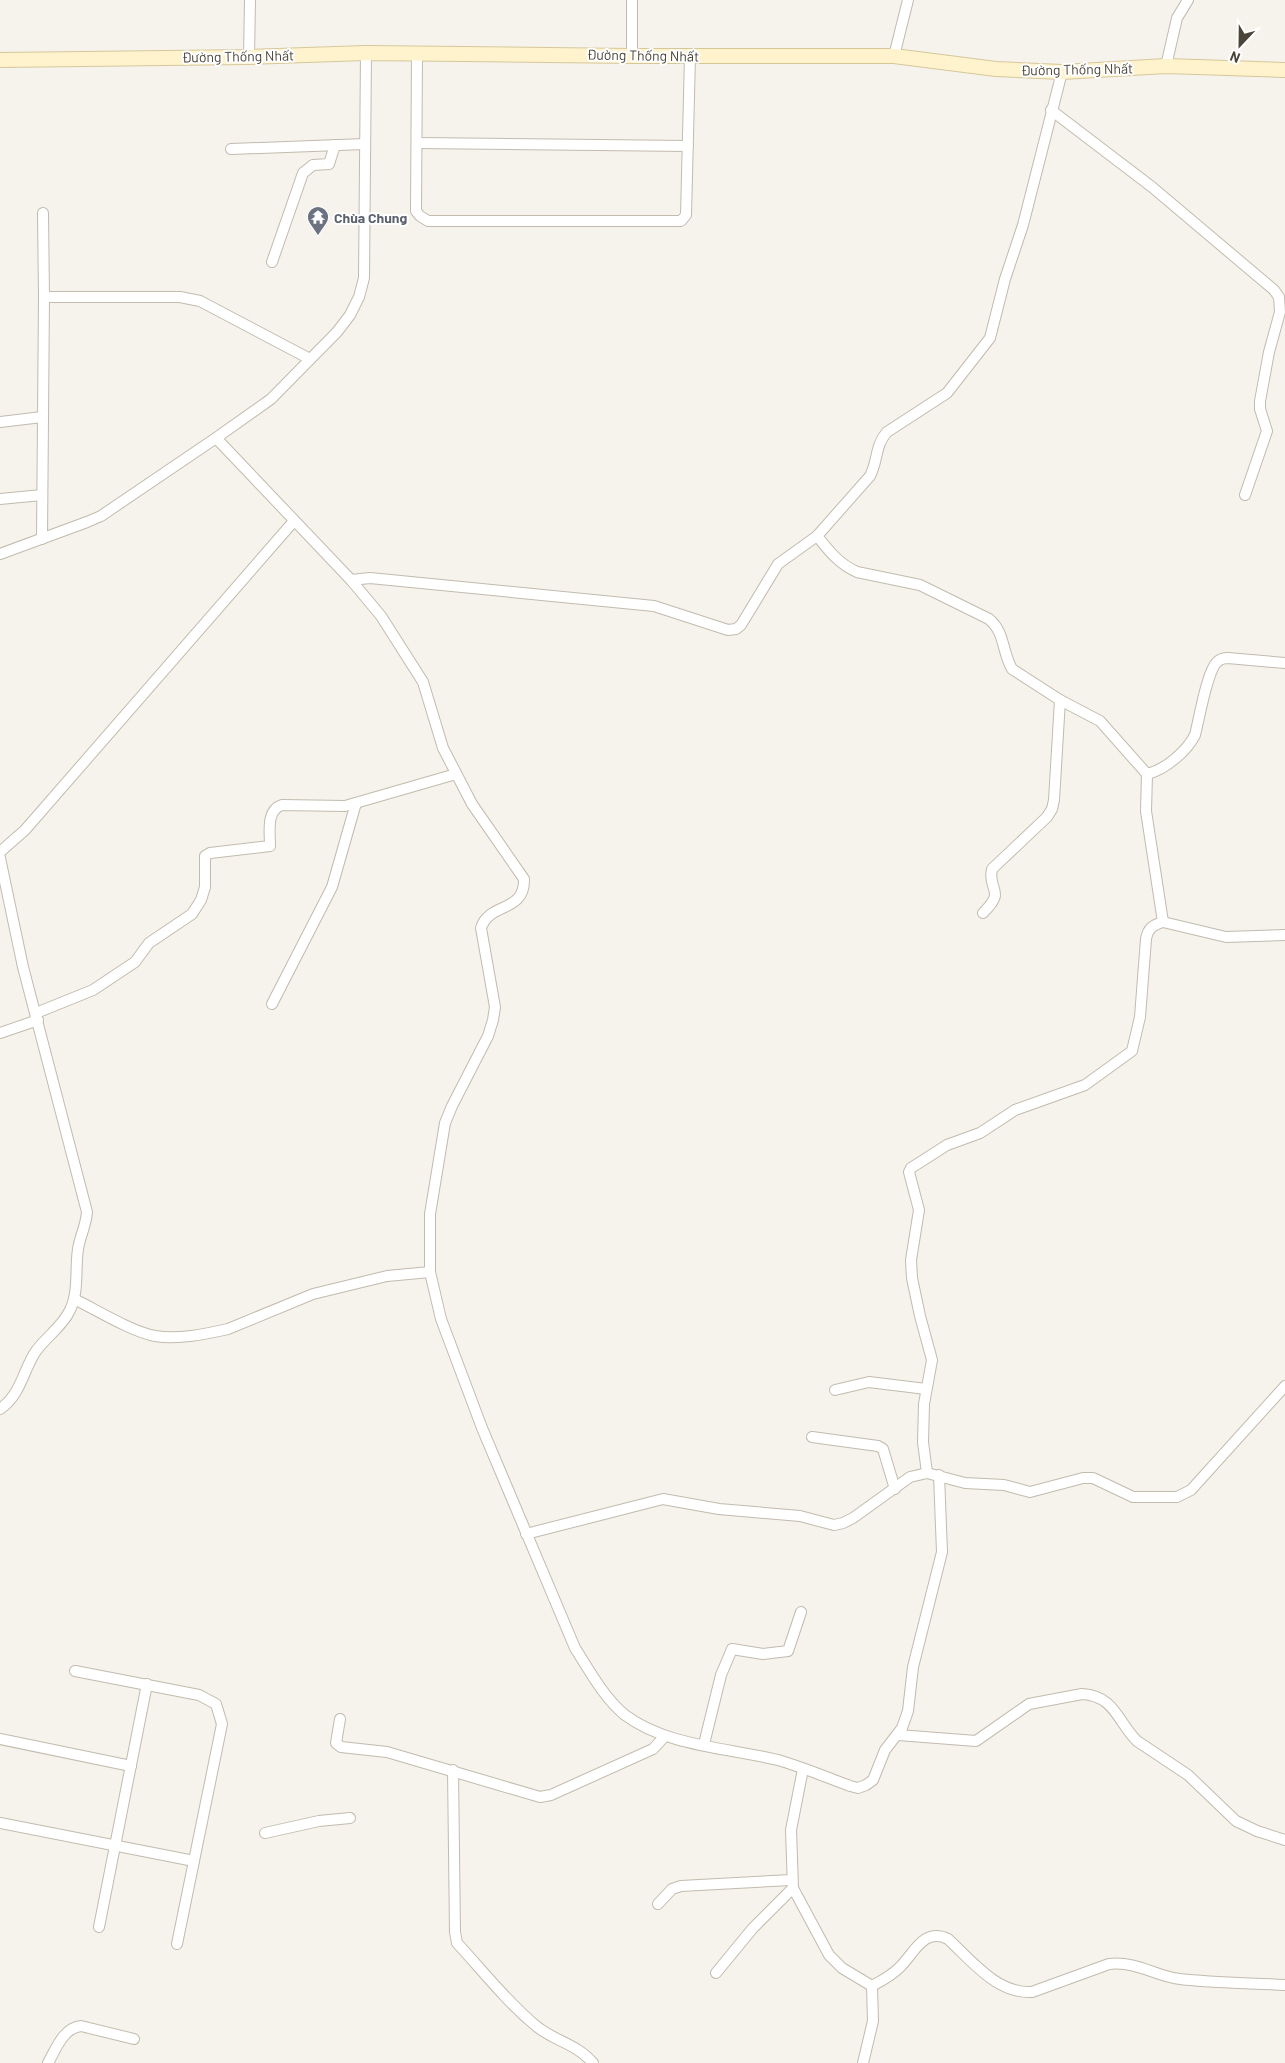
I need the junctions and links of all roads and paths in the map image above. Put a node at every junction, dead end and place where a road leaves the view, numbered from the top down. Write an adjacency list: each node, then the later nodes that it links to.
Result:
1 (250, 0): 10 (street)
2 (632, 0): 7 (street)
3 (908, 0): 9 (street)
4 (1188, 0): 12 (street)
5 (373, 53): 6 (street, Đường Thống Nhất); 10 (street, Đường Thống Nhất); 17 (street)
6 (417, 53): 7 (street, Đường Thống Nhất); 16 (street)
7 (632, 56): 8 (street, Đường Thống Nhất)
8 (690, 56): 9 (street, Đường Thống Nhất); 19 (street)
9 (894, 56): 14 (street, Đường Thống Nhất)
10 (249, 57): 11 (street, Đường Thống Nhất)
11 (0, 60)
12 (1166, 66): 13 (street, Đường Thống Nhất); 14 (street, Đường Thống Nhất)
13 (1285, 70)
14 (1062, 72): 15 (street)
15 (1052, 110): 29 (street); 32 (street)
16 (417, 143): 19 (street); 19 (street)
17 (365, 144): 18 (street); 24 (street)
18 (335, 145): 20 (street); 22 (street)
19 (688, 146)
20 (231, 149)
21 (43, 213): 23 (street)
22 (272, 262)
23 (44, 297): 24 (street); 25 (street)
24 (310, 360): 27 (street)
25 (42, 417): 26 (street); 28 (street)
26 (0, 422)
27 (216, 438): 31 (street); 33 (street)
28 (42, 495): 30 (street); 33 (street)
29 (1245, 496)
30 (0, 499)
31 (294, 521): 35 (street); 41 (street)
32 (817, 536): 35 (street); 37 (street)
33 (42, 539): 34 (street)
34 (0, 554)
35 (351, 580): 38 (street)
36 (1285, 663): 39 (street)
37 (1060, 700): 39 (street); 43 (street)
38 (456, 774): 40 (street); 49 (street)
39 (1147, 774): 44 (street)
40 (356, 803): 46 (street); 47 (street)
41 (0, 852)
42 (0, 858): 47 (street)
43 (983, 913)
44 (1163, 922): 45 (street); 52 (street)
45 (1285, 936)
46 (272, 1004)
47 (37, 1017): 48 (street); 50 (street)
48 (0, 1033)
49 (430, 1272): 50 (street); 59 (street)
50 (74, 1299): 54 (street)
51 (1285, 1386): 57 (street)
52 (926, 1389): 53 (street); 56 (street)
53 (835, 1390)
54 (0, 1409)
55 (812, 1437): 58 (street)
56 (927, 1472): 57 (street); 58 (street)
57 (939, 1475): 64 (street)
58 (894, 1489): 59 (street)
59 (526, 1534): 65 (street)
60 (801, 1612): 67 (street)
61 (74, 1671): 62 (street)
62 (146, 1684): 68 (street); 76 (street)
63 (340, 1719): 70 (street)
64 (898, 1735): 69 (street); 74 (street)
65 (665, 1736): 67 (street); 70 (street)
66 (0, 1739): 68 (street)
67 (704, 1744): 69 (street)
68 (131, 1766): 75 (street)
69 (803, 1769): 77 (street)
70 (453, 1770): 86 (street)
71 (350, 1818): 73 (street)
72 (0, 1823): 75 (street)
73 (265, 1833)
74 (1285, 1840)
75 (115, 1846): 76 (street); 79 (street)
76 (194, 1861): 80 (street)
77 (792, 1884): 78 (street); 81 (street); 83 (street)
78 (658, 1904)
79 (100, 1927)
80 (177, 1944)
81 (716, 1972)
82 (1285, 1984): 83 (street)
83 (872, 1986): 87 (street)
84 (134, 2039): 85 (street)
85 (48, 2063)
86 (593, 2063)
87 (863, 2063)

